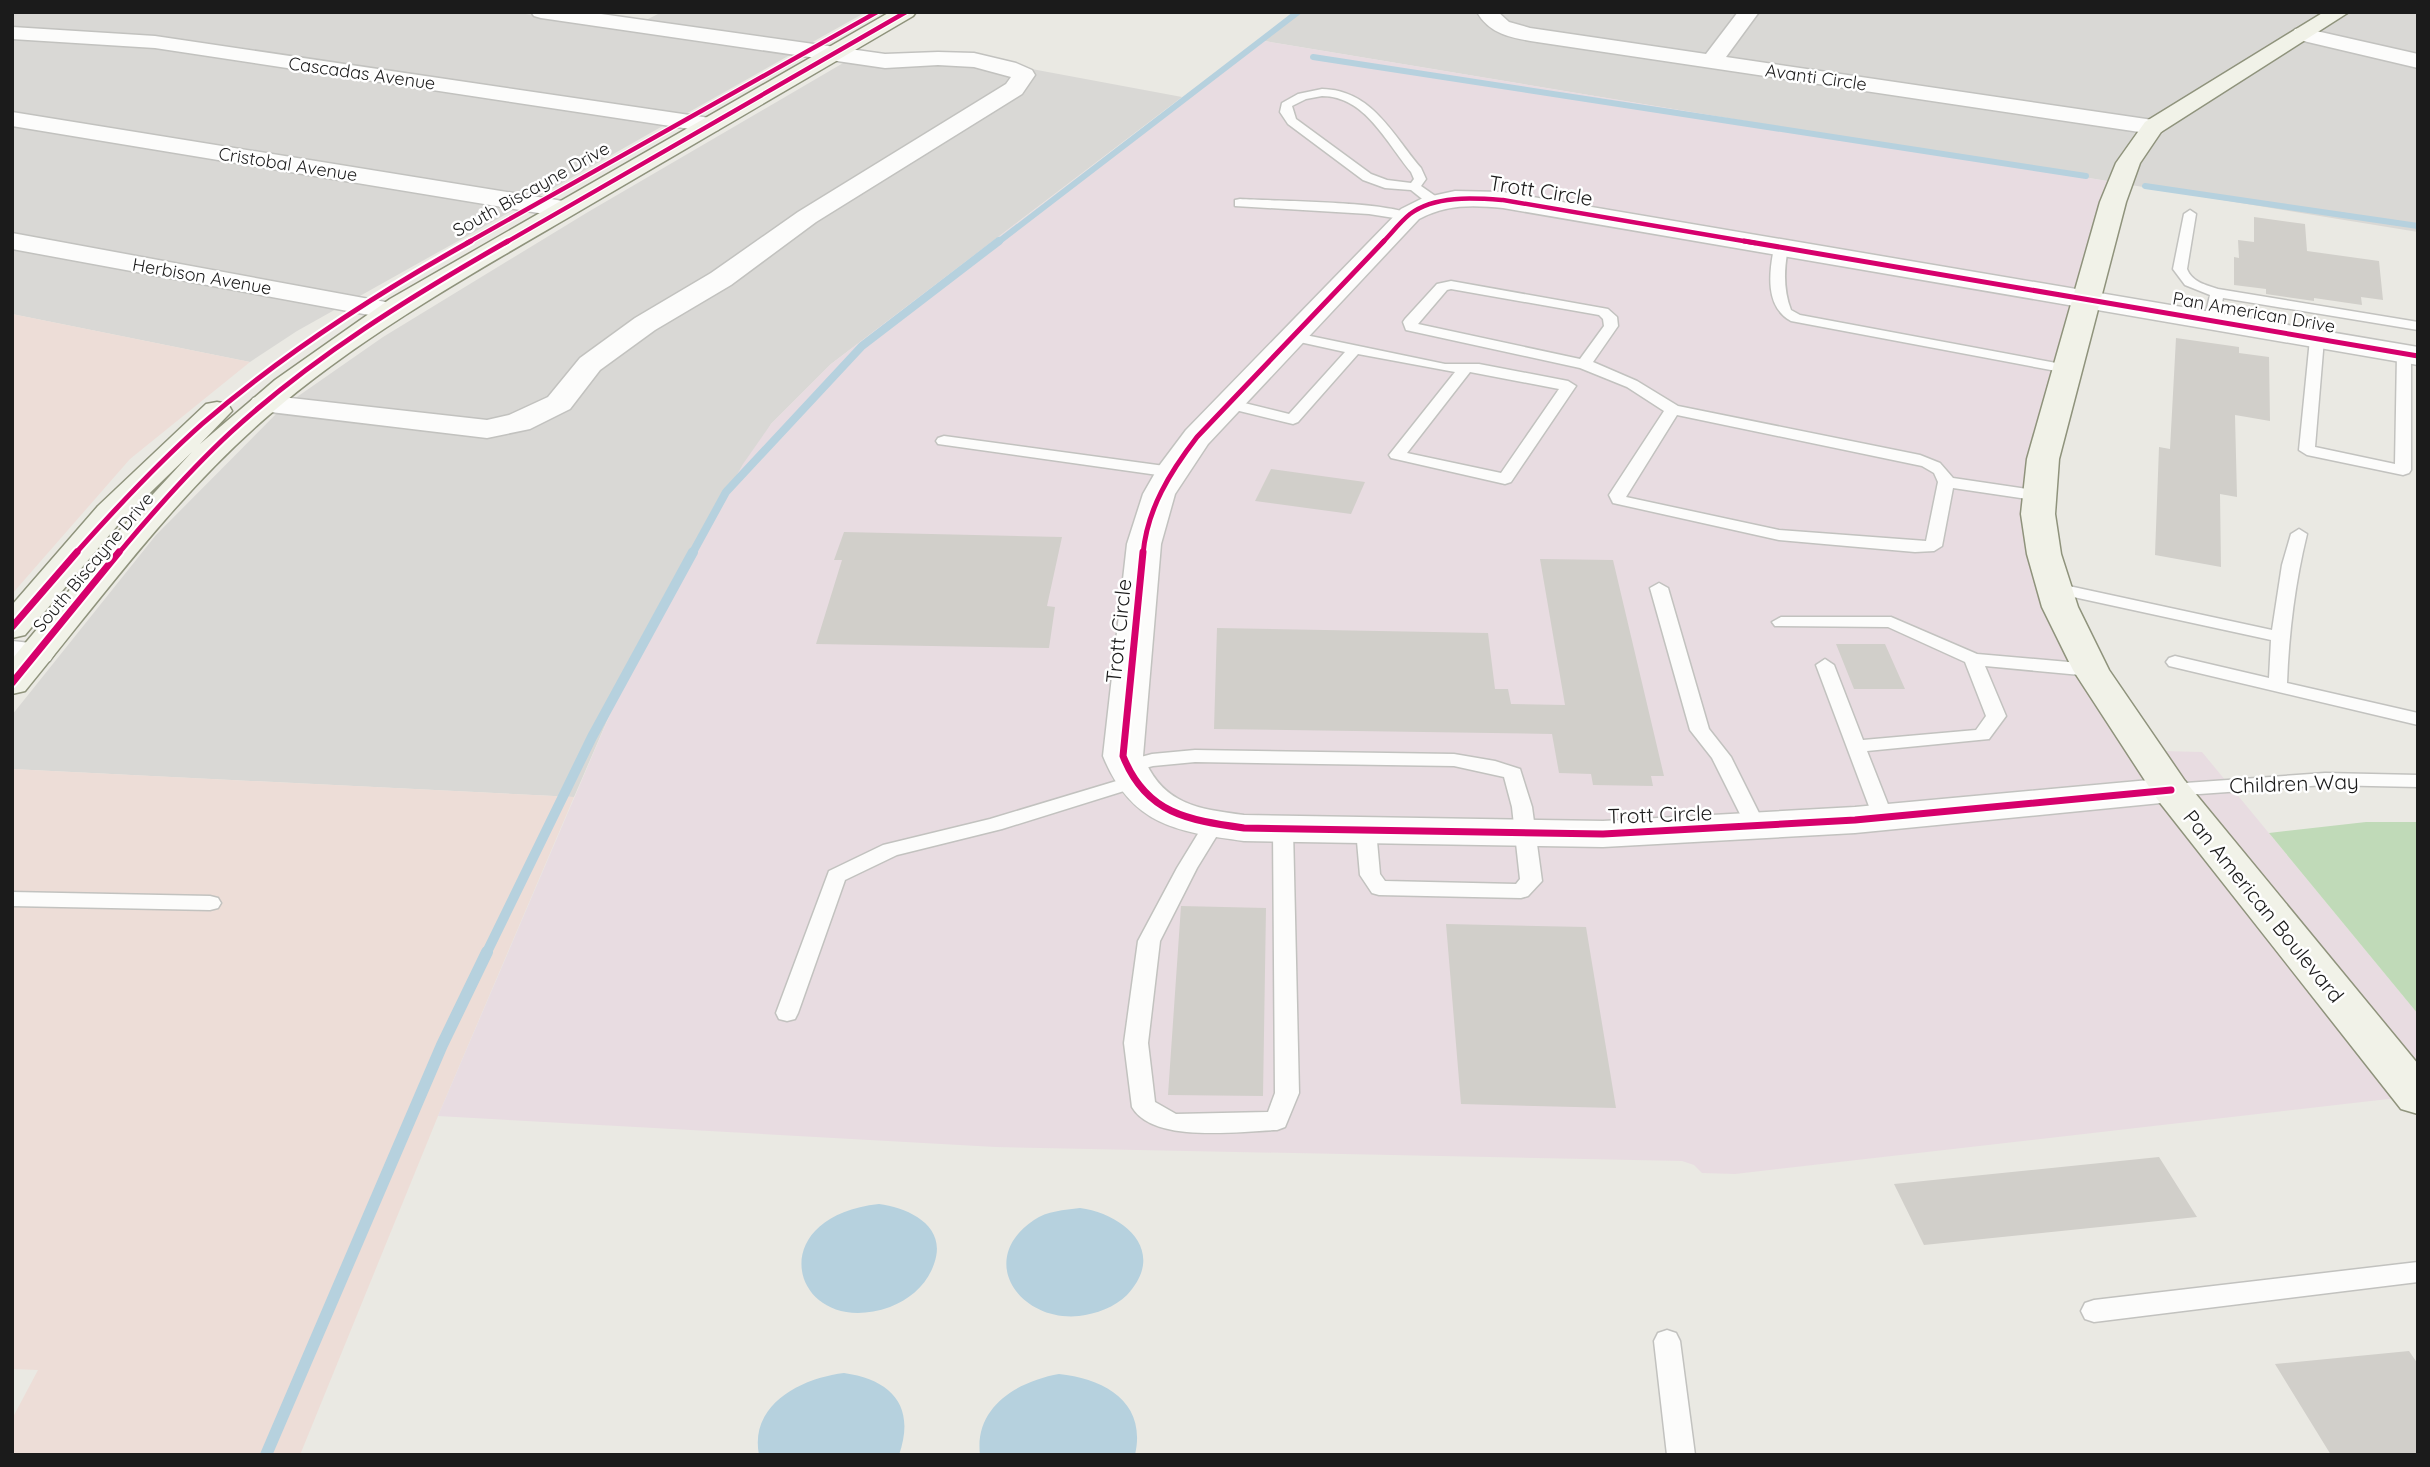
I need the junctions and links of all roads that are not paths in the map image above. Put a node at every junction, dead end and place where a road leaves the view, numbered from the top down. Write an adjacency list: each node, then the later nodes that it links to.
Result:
1 (541, 12): 8 (street)
2 (651, 12): 8 (street)
3 (877, 12): 11 (street, South Biscayne Drive)
4 (906, 12): 11 (street, South Biscayne Drive)
5 (1487, 12): 13 (street, Avanti Circle)
6 (1749, 12): 13 (street)
7 (2339, 12): 10 (street, Pan American Boulevard)
8 (628, 24): 11 (street)
9 (12, 33): 15 (street, Cascadas Avenue)
10 (2303, 34): 12 (street); 16 (street, Pan American Boulevard)
11 (824, 50): 15 (street, South Biscayne Drive); 37 (street)
12 (2418, 61)
13 (1711, 62): 16 (street, Avanti Circle)
14 (12, 119): 19 (street, Cristobal Avenue)
15 (697, 123): 19 (street, South Biscayne Drive); 20 (street, South Biscayne Drive)
16 (2153, 127): 25 (street, Pan American Boulevard)
17 (1419, 202): 17 (lane); 18 (lane); 23 (street, Trott Circle); 30 (street, Trott Circle)
18 (1240, 203)
19 (535, 205): 20 (street, Cristobal Avenue); 26 (street, South Biscayne Drive)
20 (563, 209): 27 (street, South Biscayne Drive)
21 (2190, 214): 24 (lane)
22 (12, 241): 26 (street, Herbison Avenue)
23 (1781, 248): 25 (street, Trott Circle); 36 (lane)
24 (2217, 293): 28 (lane); 29 (lane)
25 (2085, 300): 28 (street, Pan American Drive); 36 (street, Pan American Boulevard)
26 (361, 305): 27 (street, Herbison Avenue); 48 (street, South Biscayne Drive)
27 (391, 311): 37 (street, South Biscayne Drive)
28 (2211, 321): 31 (street, Pan American Drive)
29 (2418, 326)
30 (1291, 336): 32 (lane); 38 (street, Trott Circle)
31 (2317, 339): 33 (street, Pan American Drive); 33 (lane)
32 (1355, 349): 35 (lane); 38 (lane)
33 (2411, 355)
34 (1584, 364): 34 (lane); 39 (lane)
35 (1466, 368): 35 (lane)
36 (2067, 369): 43 (street, Pan American Boulevard)
37 (264, 404): 50 (street, South Biscayne Drive)
38 (1228, 404): 41 (street, Trott Circle)
39 (1673, 410): 42 (lane); 42 (lane)
40 (944, 441): 41 (lane)
41 (1172, 471): 59 (street, Trott Circle)
42 (1946, 482): 43 (lane)
43 (2040, 496): 46 (street, Pan American Boulevard)
44 (2299, 534): 49 (lane)
45 (1659, 588): 64 (lane)
46 (2055, 588): 49 (lane); 54 (street, Pan American Boulevard)
47 (1781, 622): 51 (lane)
48 (12, 627)
49 (2280, 637): 56 (lane)
50 (25, 653): 55 (street, South Biscayne Drive)
51 (1973, 659): 54 (lane); 58 (lane)
52 (2175, 662): 56 (lane)
53 (1825, 665): 58 (lane)
54 (2091, 670): 61 (street, Pan American Boulevard)
55 (12, 683)
56 (2278, 687): 57 (lane)
57 (2418, 719)
58 (1856, 746): 62 (lane)
59 (1129, 774): 63 (street, Trott Circle); 67 (lane); 70 (lane)
60 (2418, 781): 61 (lane, Children Way)
61 (2171, 790): 62 (street, Trott Circle); 71 (street, Pan American Boulevard)
62 (1883, 817): 64 (street, Trott Circle)
63 (1214, 824): 65 (street, Trott Circle); 65 (lane)
64 (1756, 827): 67 (street, Trott Circle)
65 (1283, 829): 66 (street, Trott Circle)
66 (1366, 830): 67 (street, Trott Circle); 67 (lane)
67 (1524, 833)
68 (12, 899): 69 (lane)
69 (209, 903)
70 (787, 1013)
71 (2418, 1097)
72 (2418, 1272): 73 (lane)
73 (2094, 1311)
74 (1667, 1341): 75 (lane)
75 (1681, 1455)

